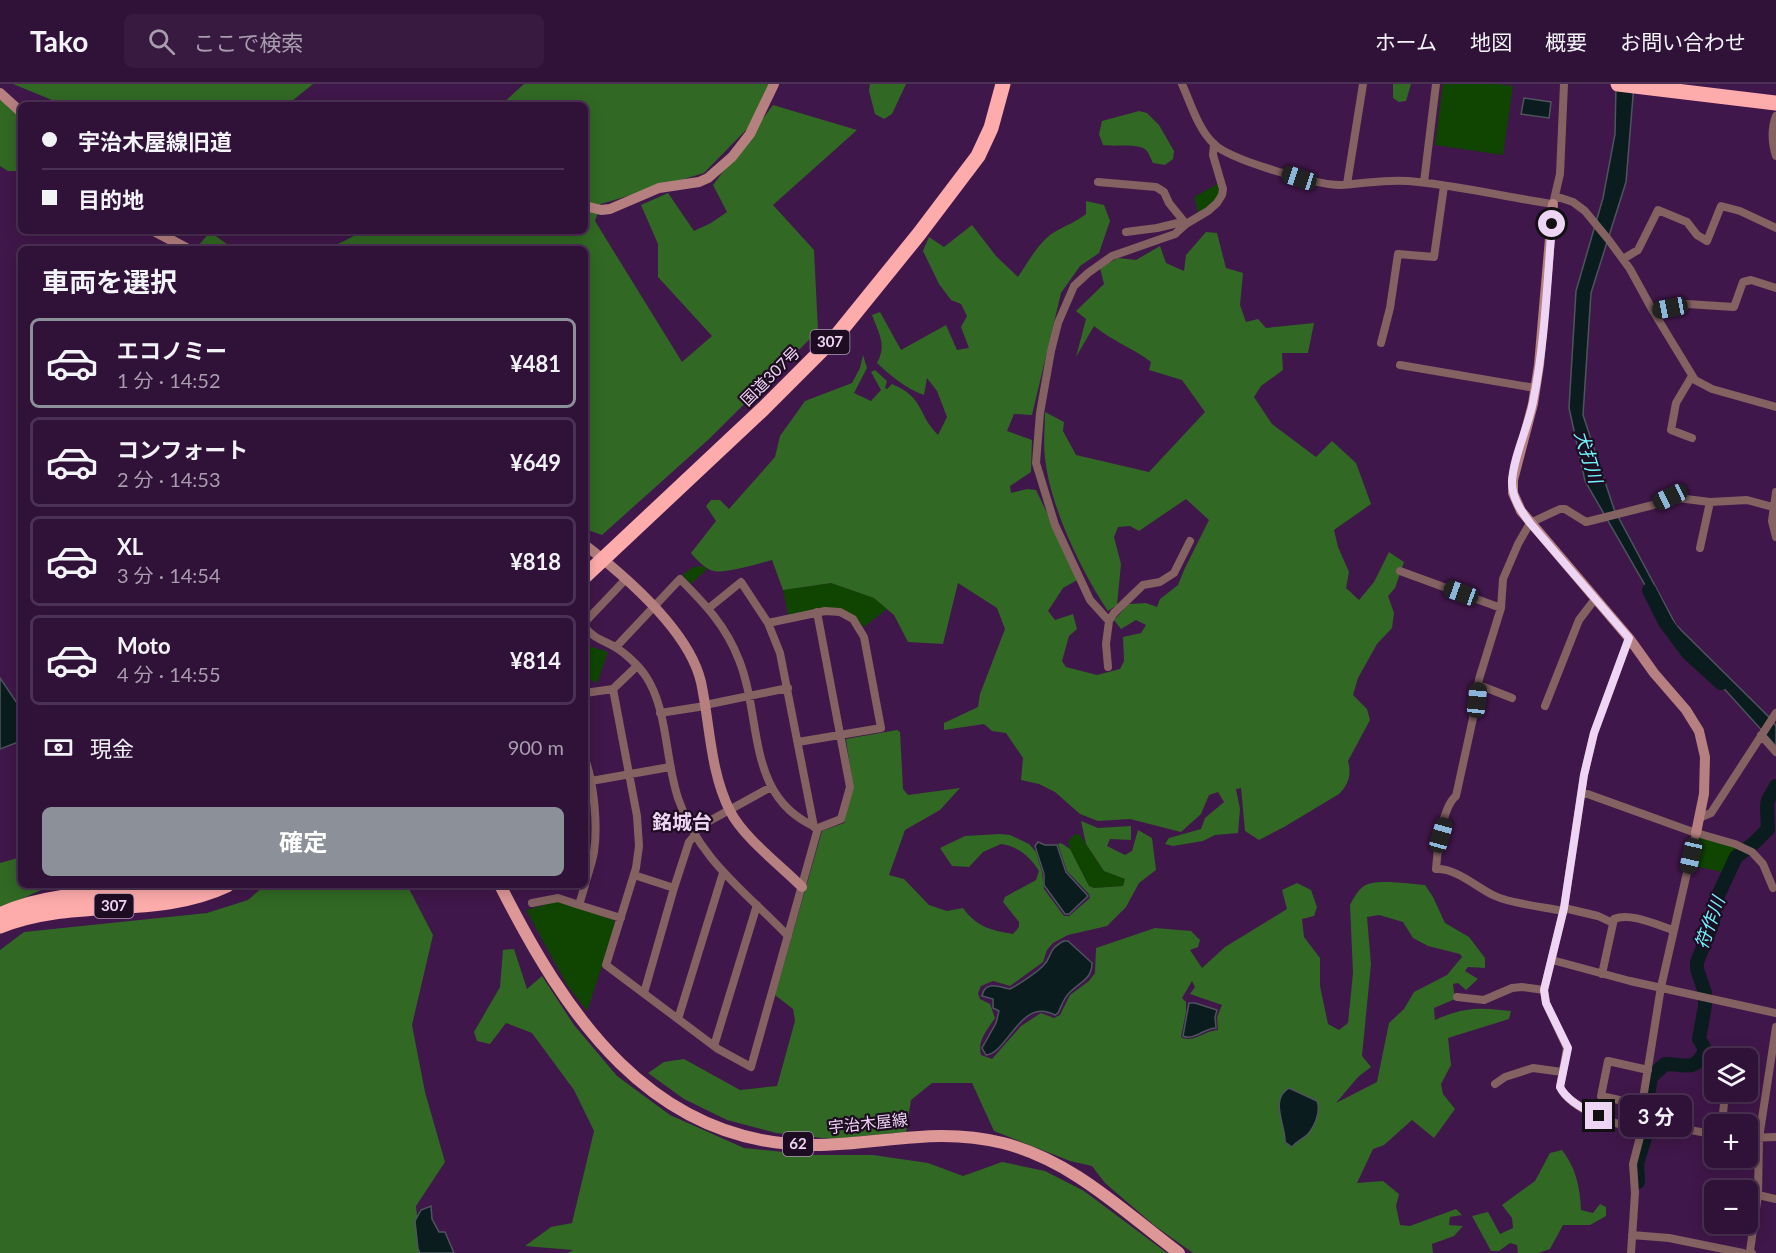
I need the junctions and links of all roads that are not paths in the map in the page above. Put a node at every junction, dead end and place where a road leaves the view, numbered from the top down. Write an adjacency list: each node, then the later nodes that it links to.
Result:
1 (774, 84): 19 (street)
2 (1004, 84): 42 (highway, 国道307号 / 307)
3 (1182, 84): 12 (street)
4 (1363, 84): 16 (street)
5 (1436, 84): 15 (street)
6 (1564, 84): 18 (street)
7 (1618, 84): 9 (highway)
8 (0, 93): 10 (street)
9 (1776, 103)
10 (18, 109)
11 (1776, 116): 13 (street)
12 (1214, 144): 16 (street); 20 (street)
13 (1776, 156)
14 (1098, 182): 20 (street)
15 (1424, 182): 16 (street); 17 (street)
16 (1347, 184)
17 (1444, 186): 18 (street); 28 (street)
18 (1554, 200): 25 (street); 31 (street)
19 (588, 207)
20 (1186, 224): 22 (street); 52 (street)
21 (1776, 228): 25 (street)
22 (1126, 232)
23 (160, 234): 24 (street)
24 (182, 246)
25 (1623, 259): 27 (street)
26 (1776, 288): 27 (street)
27 (1653, 311): 30 (street)
28 (1381, 343)
29 (1401, 365): 31 (street)
30 (1692, 376): 32 (street); 33 (street)
31 (1535, 388): 37 (street)
32 (1776, 407)
33 (1692, 438)
34 (1776, 492): 36 (street)
35 (1710, 502): 36 (street); 37 (street); 41 (street)
36 (1773, 507): 38 (street)
37 (1530, 523): 46 (street); 49 (street)
38 (1776, 534)
39 (1190, 541): 52 (street)
40 (588, 547): 42 (street)
41 (1700, 548)
42 (602, 559): 44 (highway, 国道307号 / 307); 45 (street)
43 (1400, 571): 49 (street)
44 (588, 573)
45 (625, 580): 47 (street); 51 (street)
46 (1595, 599): 55 (street); 66 (street)
47 (653, 607): 48 (street); 56 (street); 65 (street)
48 (709, 608): 53 (street); 63 (street)
49 (1501, 608): 59 (street)
50 (817, 612): 53 (street); 70 (street); 70 (street)
51 (588, 619)
52 (1109, 621): 58 (street)
53 (768, 623): 61 (street)
54 (588, 631): 56 (street)
55 (1629, 638): 78 (street); 80 (street)
56 (616, 647): 57 (street)
57 (637, 666): 60 (street); 67 (street)
58 (1108, 667)
59 (1479, 685): 64 (street); 97 (street)
60 (613, 688): 62 (street); 75 (street)
61 (788, 688): 63 (street); 71 (street)
62 (588, 692)
63 (749, 696): 65 (street); 77 (street)
64 (1512, 698)
65 (705, 705): 67 (street); 79 (street)
66 (1545, 706)
67 (660, 713): 73 (street)
68 (1776, 713): 69 (street)
69 (1762, 733): 72 (street); 80 (street)
70 (840, 734): 71 (street); 81 (street)
71 (798, 742): 81 (street)
72 (1776, 752)
73 (670, 766): 75 (street); 82 (street)
74 (588, 770): 76 (street)
75 (629, 774): 76 (street); 86 (street)
76 (591, 782): 85 (street)
77 (771, 787): 79 (street); 81 (street)
78 (1582, 792): 83 (street); 97 (street)
79 (729, 810): 82 (street); 87 (street)
80 (1699, 818): 83 (street)
81 (816, 827): 87 (street)
82 (694, 832): 84 (street); 92 (street)
83 (1696, 833): 93 (street); 102 (street)
84 (723, 873): 96 (street); 111 (street)
85 (588, 875)
86 (634, 875): 92 (street); 99 (street)
87 (802, 886): 103 (street)
88 (180, 888): 98 (highway, 307)
89 (219, 888): 101 (highway, 307)
90 (502, 888): 126 (main road, 宇治木屋線 / 62)
91 (584, 888): 95 (street)
92 (674, 888): 108 (street)
93 (1773, 888)
94 (532, 903): 95 (street)
95 (579, 905): 99 (street)
96 (757, 905): 103 (street); 113 (street)
97 (1564, 909): 100 (street); 104 (street)
98 (0, 915)
99 (621, 918): 108 (street)
100 (1613, 923): 102 (street); 105 (street)
101 (0, 926)
102 (1673, 930): 106 (street)
103 (788, 936): 113 (street)
104 (1552, 960): 105 (street); 107 (street)
105 (1602, 974): 106 (street)
106 (1661, 987): 110 (street); 114 (street)
107 (1544, 990): 109 (street); 115 (street)
108 (644, 993): 111 (street)
109 (1457, 997)
110 (1776, 1013)
111 (678, 1019): 113 (street)
112 (1776, 1027): 121 (street)
113 (714, 1046)
114 (1648, 1070): 117 (street); 117 (street)
115 (1562, 1072): 116 (street); 118 (street)
116 (1495, 1084)
117 (1642, 1105): 118 (street)
118 (1640, 1128): 119 (street); 125 (street)
119 (1704, 1133)
120 (1776, 1137): 121 (street)
121 (1760, 1138): 122 (street)
122 (1758, 1195): 123 (street)
123 (1776, 1199)
124 (1752, 1234): 129 (street)
125 (1632, 1235): 127 (street); 128 (street)
126 (1179, 1253)
127 (1631, 1253)
128 (1743, 1253)
129 (1752, 1253)

